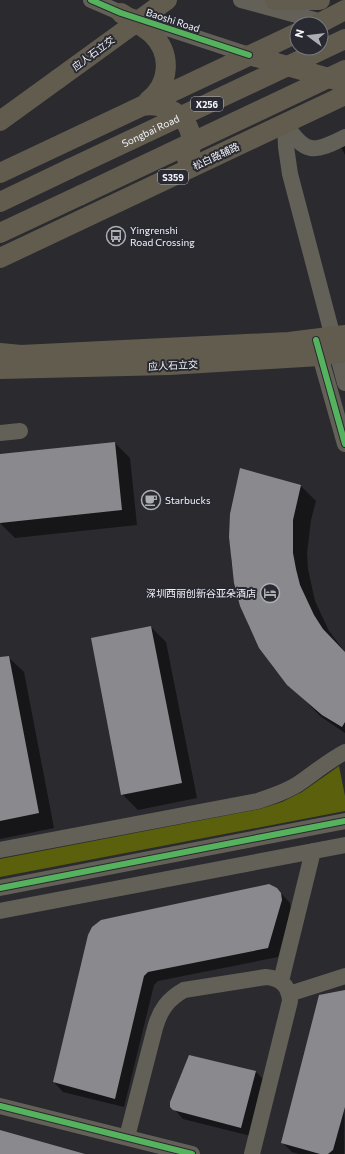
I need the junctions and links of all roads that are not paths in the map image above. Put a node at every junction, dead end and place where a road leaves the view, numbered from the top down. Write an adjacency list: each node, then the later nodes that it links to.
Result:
1 (91, 0): 7 (street, Baoshi Road)
2 (167, 0): 19 (main road, 应人石立交, bridge)
3 (241, 0): 8 (street)
4 (275, 0): 5 (main road)
5 (320, 0)
6 (345, 10): 9 (main road)
7 (121, 13): 14 (street, Baoshi Road); 18 (main road)
8 (296, 16)
9 (329, 18)
10 (329, 25): 11 (main road)
11 (345, 28)
12 (289, 37): 14 (main road)
13 (345, 38): 24 (main road, Songbai Road / X256, bridge)
14 (249, 55): 16 (main road, Baoshi Road); 18 (main road)
15 (345, 70): 25 (main road, bridge)
16 (345, 83)
17 (345, 95): 20 (main road, 松白路辅路 / S359)
18 (140, 107): 22 (main road); 23 (main road)
19 (0, 121)
20 (285, 123): 21 (street); 23 (main road, 松白路辅路 / S359); 27 (street)
21 (345, 137)
22 (0, 173)
23 (172, 177): 26 (main road, 松白路辅路 / S359)
24 (0, 202)
25 (0, 233)
26 (0, 258)
27 (333, 346): 28 (main road); 29 (main road, 应人石立交); 30 (street); 33 (street)
28 (0, 353)
29 (0, 369)
30 (345, 383)
31 (20, 431): 32 (street)
32 (0, 433)
33 (345, 444)
34 (345, 752): 37 (street)
35 (345, 821): 39 (street)
36 (345, 845): 38 (street)
37 (0, 850)
38 (313, 851): 40 (street); 42 (street)
39 (0, 888)
40 (0, 911)
41 (345, 976): 42 (street)
42 (285, 987): 44 (street); 47 (street)
43 (0, 1106): 44 (street)
44 (127, 1138): 45 (street)
45 (173, 1152): 46 (street)
46 (192, 1154)
47 (252, 1154)

